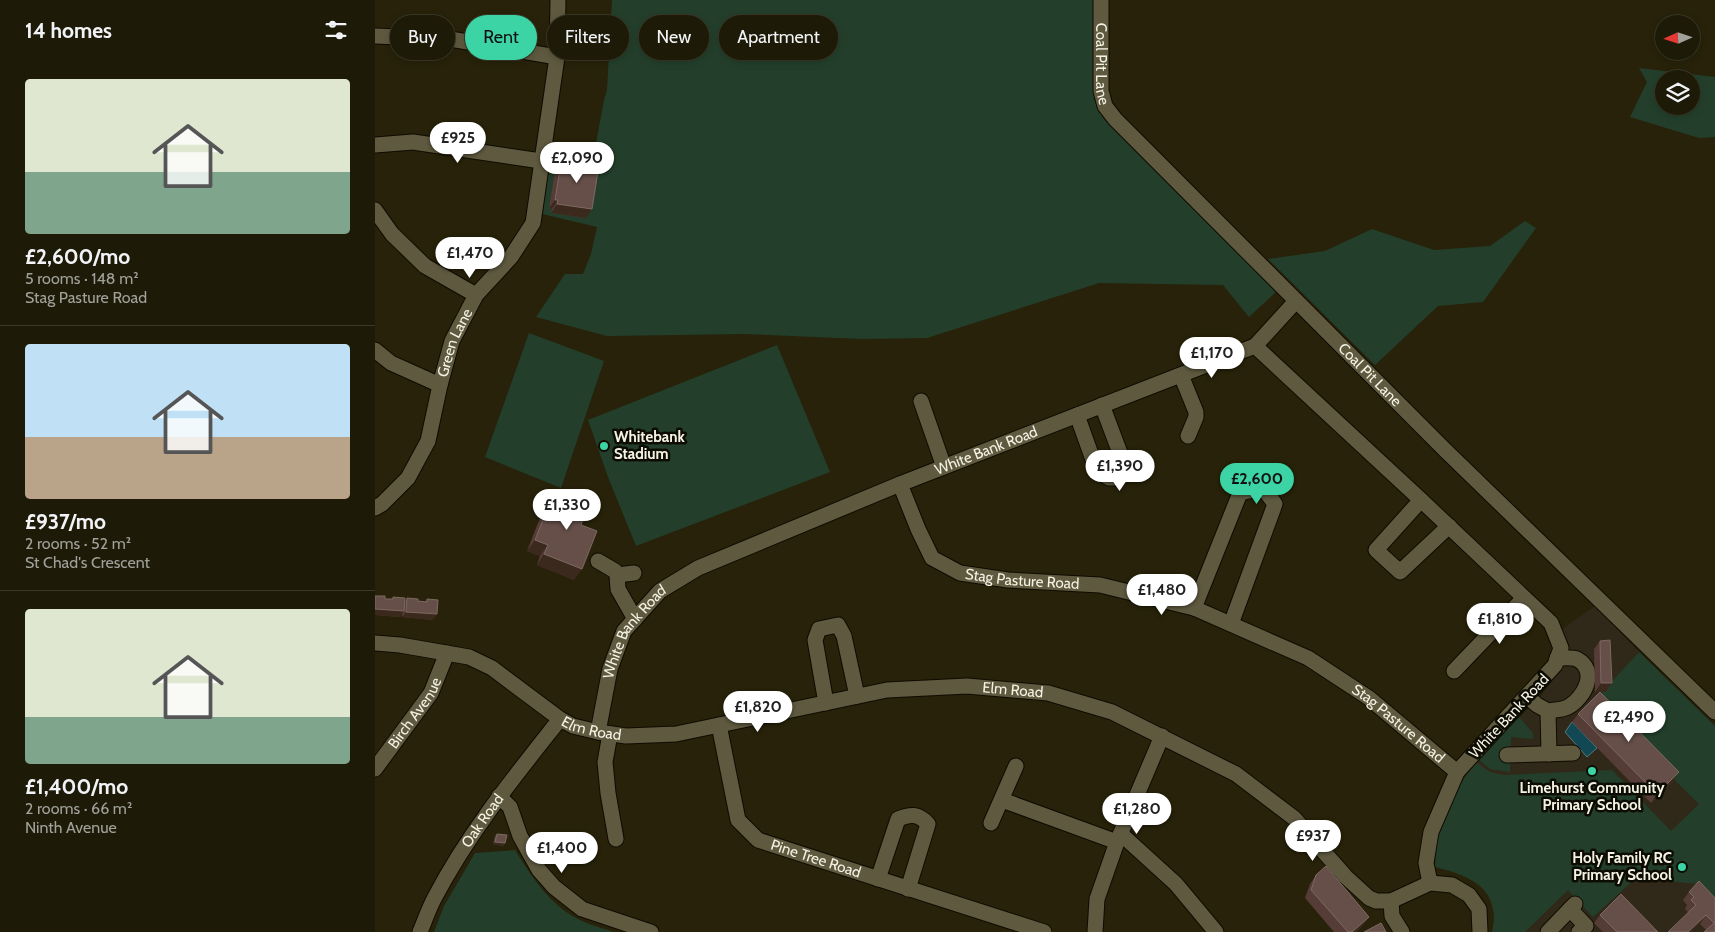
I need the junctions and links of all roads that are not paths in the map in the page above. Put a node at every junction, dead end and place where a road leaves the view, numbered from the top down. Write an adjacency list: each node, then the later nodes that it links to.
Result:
1 (558, 0): 3 (street, Green Lane)
2 (1101, 0): 11 (street, Coal Pit Lane)
3 (558, 15)
4 (375, 36): 5 (street)
5 (547, 55)
6 (557, 60): 8 (street, Green Lane)
7 (375, 145): 8 (street)
8 (541, 161): 10 (street, Green Lane)
9 (375, 210): 10 (street)
10 (476, 294): 15 (street, Green Lane)
11 (1296, 301): 12 (street); 40 (street, Coal Pit Lane)
12 (1255, 346): 14 (street, White Bank Road); 22 (street, White Bank Road)
13 (375, 350): 15 (street)
14 (1181, 375): 17 (street, White Bank Road); 19 (street)
15 (439, 385): 23 (street, Green Lane)
16 (921, 401): 20 (street)
17 (1102, 405): 18 (street, White Bank Road); 18 (street)
18 (1077, 415): 20 (street, White Bank Road)
19 (1188, 436)
20 (945, 466): 21 (street, White Bank Road)
21 (900, 484): 29 (street, Stag Pasture Road); 30 (street, White Bank Road)
22 (1421, 500): 24 (street, White Bank Road); 24 (street)
23 (375, 508)
24 (1449, 526): 28 (street, White Bank Road)
25 (598, 561): 27 (street)
26 (634, 573): 27 (street)
27 (617, 575): 30 (street)
28 (1524, 598): 34 (street, White Bank Road); 35 (street)
29 (1194, 608): 31 (street, Stag Pasture Road); 31 (street)
30 (635, 619): 43 (street, White Bank Road)
31 (1231, 624): 50 (street, Stag Pasture Road)
32 (375, 643): 33 (street, Elm Road)
33 (447, 653): 41 (street, Elm Road); 49 (street, Birch Avenue)
34 (1557, 658): 37 (street, White Bank Road); 39 (street)
35 (1454, 671)
36 (857, 696): 38 (street, Elm Road); 38 (street); 44 (street, Elm Road)
37 (1527, 696): 39 (street); 50 (street, White Bank Road)
38 (826, 703): 42 (street, Elm Road)
39 (1548, 711): 46 (street)
40 (1715, 712)
41 (561, 719): 43 (street, Elm Road); 51 (street, Oak Road)
42 (719, 725): 43 (street, Elm Road); 56 (street, Pine Tree Road)
43 (604, 733): 55 (street, White Bank Road)
44 (1162, 736): 54 (street); 59 (street, Elm Road)
45 (1507, 754): 46 (street)
46 (1549, 754): 47 (street)
47 (1573, 754)
48 (1016, 766): 52 (street)
49 (375, 769)
50 (1457, 772): 57 (street, White Bank Road)
51 (499, 796): 62 (street, Oak Road); 63 (street)
52 (1002, 800): 53 (street); 54 (street)
53 (991, 824)
54 (1119, 838): 65 (street); 66 (street)
55 (616, 839)
56 (878, 879): 58 (street, Pine Tree Road); 58 (street, Pine Tree Road)
57 (1430, 884): 59 (street); 67 (street)
58 (908, 889): 64 (street, Pine Tree Road)
59 (1391, 901): 60 (street)
60 (1398, 926): 61 (street)
61 (1378, 928)
62 (420, 932)
63 (651, 932)
64 (1043, 932)
65 (1095, 932)
66 (1216, 932)
67 (1480, 932)
68 (1548, 932): 69 (street)
69 (1579, 932)

